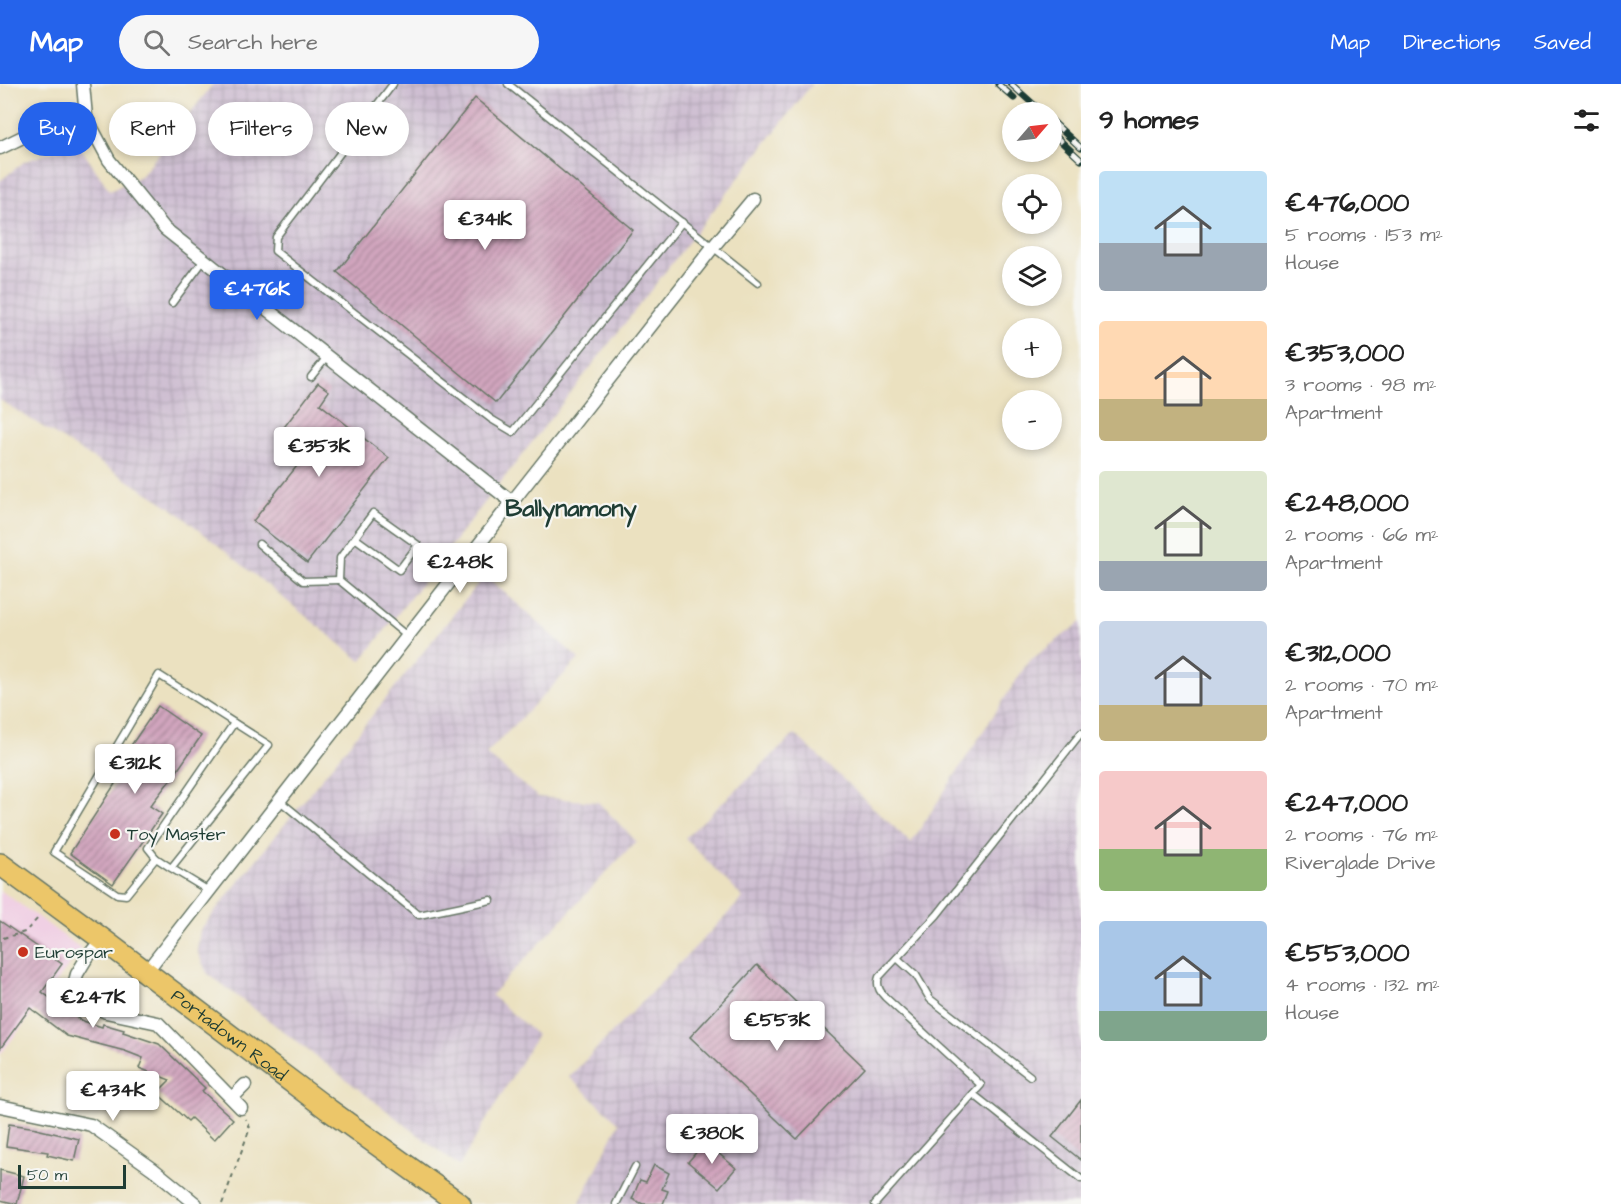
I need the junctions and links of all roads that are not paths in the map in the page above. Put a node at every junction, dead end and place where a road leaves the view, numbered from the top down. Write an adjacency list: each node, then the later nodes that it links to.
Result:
1 (83, 84): 4 (street)
2 (393, 84): 9 (lane)
3 (508, 84): 9 (lane)
4 (85, 102)
5 (97, 138): 11 (street)
6 (18, 139): 7 (street)
7 (0, 148)
8 (753, 199): 10 (street)
9 (682, 222): 10 (lane)
10 (713, 247): 12 (lane); 16 (street)
11 (204, 260): 13 (lane); 14 (street)
12 (758, 283)
13 (172, 303)
14 (327, 357): 15 (lane); 16 (street)
15 (311, 377)
16 (512, 502): 20 (street)
17 (355, 538): 17 (lane); 19 (lane)
18 (259, 544): 19 (lane)
19 (339, 580): 20 (lane)
20 (407, 636): 23 (street)
21 (234, 723): 24 (lane); 24 (lane); 26 (lane)
22 (1081, 733): 30 (lane)
23 (279, 800): 27 (street); 28 (lane)
24 (156, 858): 26 (lane)
25 (0, 864): 29 (highway, Portadown Road)
26 (171, 868): 27 (lane)
27 (209, 891): 31 (street)
28 (491, 900)
29 (102, 939): 31 (highway, Portadown Road); 33 (street)
30 (897, 958): 32 (lane); 34 (lane)
31 (146, 972): 39 (highway, Portadown Road)
32 (1030, 1076)
33 (245, 1085)
34 (973, 1094): 37 (lane); 41 (lane)
35 (0, 1106): 38 (street)
36 (635, 1167): 40 (lane)
37 (1081, 1179)
38 (196, 1204)
39 (460, 1204)
40 (615, 1204)
41 (875, 1204)

